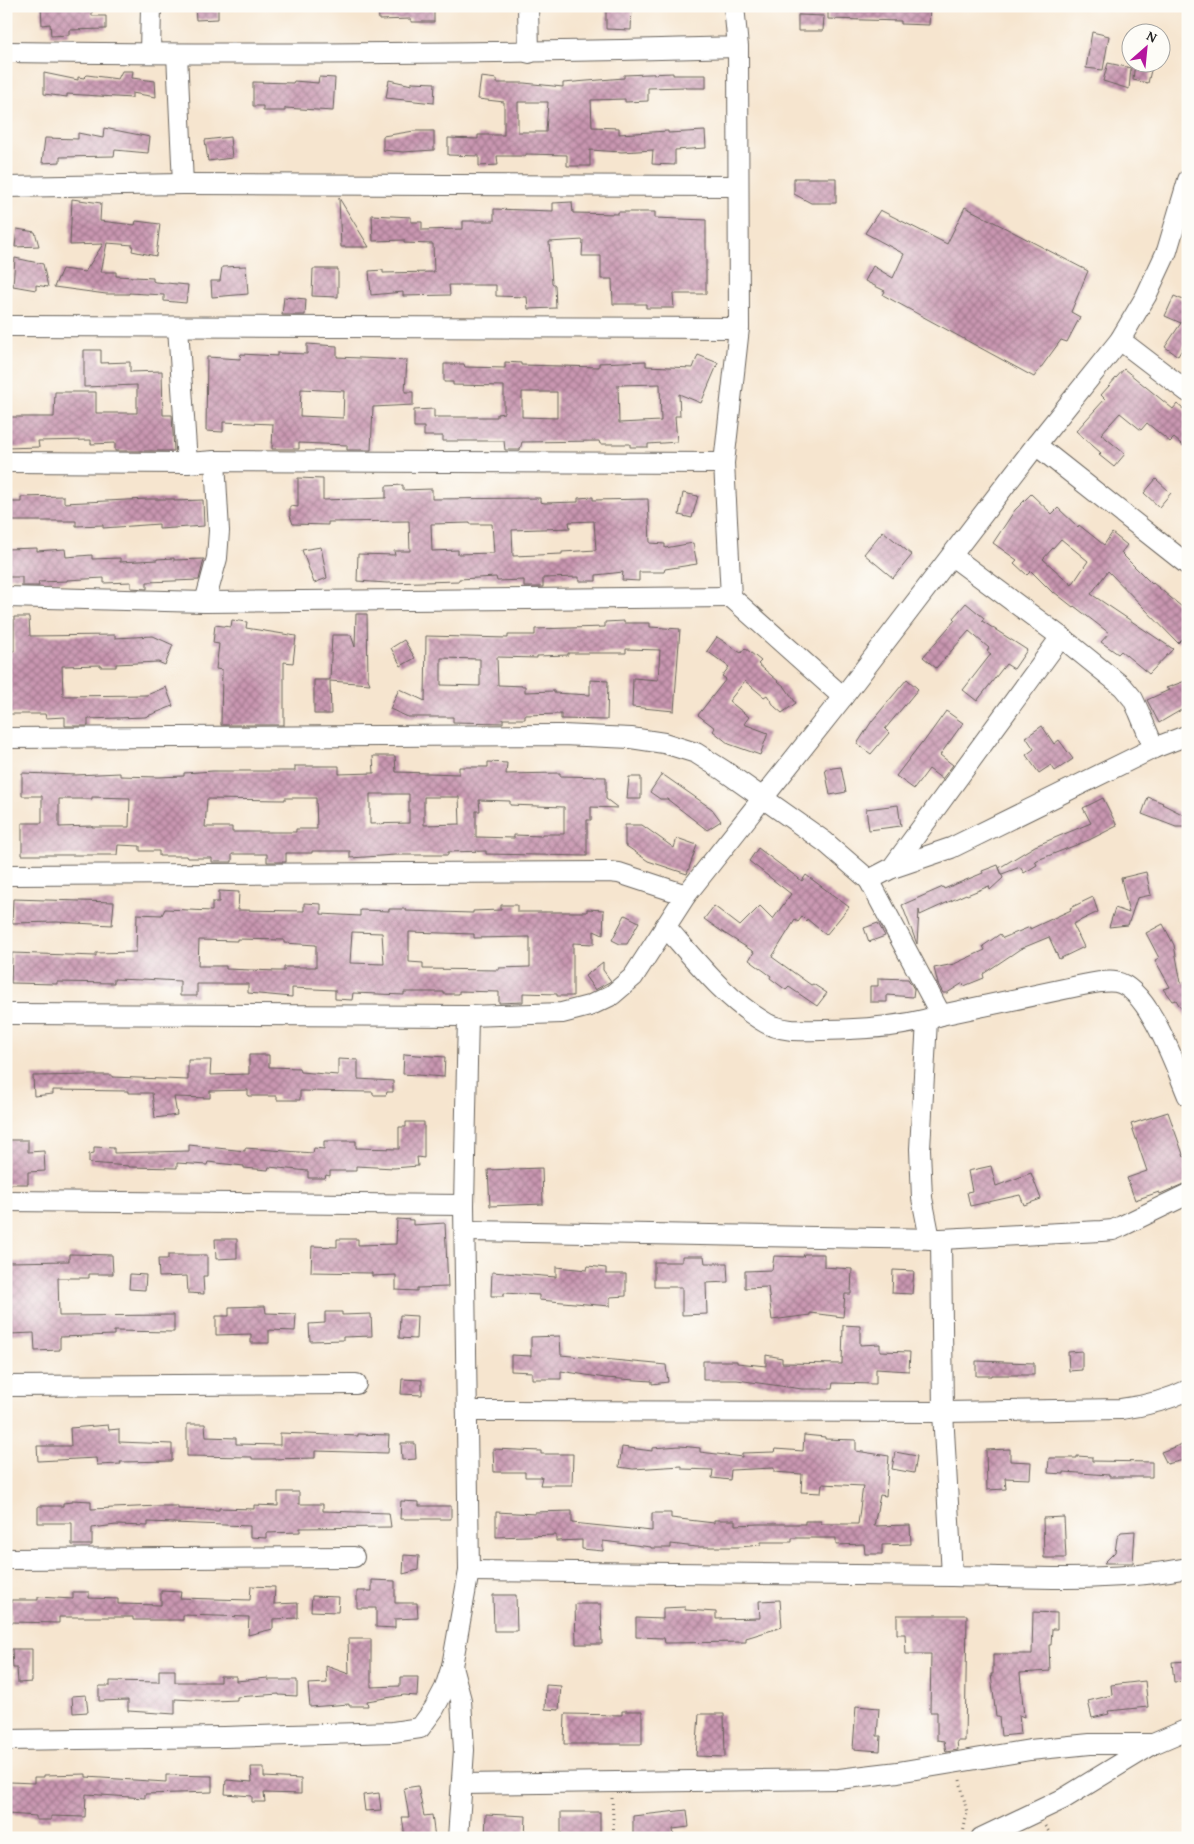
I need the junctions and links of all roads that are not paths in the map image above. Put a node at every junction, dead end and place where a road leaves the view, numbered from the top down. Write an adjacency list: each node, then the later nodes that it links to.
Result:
1 (150, 6): 7 (street)
2 (528, 6): 6 (street)
3 (734, 6): 4 (street)
4 (738, 47): 6 (street); 11 (street)
5 (6, 52): 7 (street)
6 (529, 53): 8 (street)
7 (150, 54): 8 (street)
8 (177, 54): 10 (street)
9 (1188, 180): 16 (street)
10 (183, 184): 11 (street); 12 (street)
11 (738, 186): 15 (street)
12 (6, 187)
13 (6, 326): 14 (street)
14 (178, 327): 15 (street); 22 (street)
15 (738, 328): 21 (street)
16 (1120, 340): 17 (street); 18 (street)
17 (1188, 392)
18 (1036, 445): 23 (street); 24 (street)
19 (216, 461): 21 (street); 22 (street); 27 (street)
20 (6, 462): 22 (street)
21 (724, 463): 26 (street)
22 (187, 464)
23 (952, 556): 28 (street); 29 (street)
24 (1188, 564)
25 (6, 597): 27 (street)
26 (731, 597): 27 (street); 29 (street)
27 (205, 602)
28 (1061, 637): 32 (street); 34 (street)
29 (843, 697): 33 (street)
30 (1188, 735): 32 (street)
31 (6, 738): 33 (street)
32 (1154, 748): 34 (street)
33 (762, 798): 36 (street); 37 (street)
34 (892, 868): 36 (street)
35 (6, 875): 37 (street)
36 (869, 880): 41 (street)
37 (686, 895): 38 (street)
38 (666, 926): 40 (street); 41 (street)
39 (6, 1014): 40 (street)
40 (468, 1016): 45 (street)
41 (934, 1018): 42 (street); 47 (street)
42 (1188, 1096)
43 (1188, 1194): 47 (street)
44 (6, 1201): 45 (street)
45 (464, 1206): 46 (street)
46 (465, 1231): 47 (street); 51 (street)
47 (935, 1239): 52 (street)
48 (356, 1384): 49 (street)
49 (6, 1386)
50 (1188, 1390): 52 (street)
51 (467, 1411): 52 (street); 56 (street)
52 (943, 1412): 57 (street)
53 (354, 1557): 54 (street)
54 (6, 1559)
55 (1188, 1568): 57 (street)
56 (469, 1571): 57 (street); 58 (street)
57 (952, 1576)
58 (452, 1666): 60 (street); 62 (street)
59 (1188, 1729): 61 (street)
60 (6, 1740)
61 (1153, 1744): 62 (street); 64 (street)
62 (462, 1784): 63 (street)
63 (458, 1838)
64 (981, 1838)

